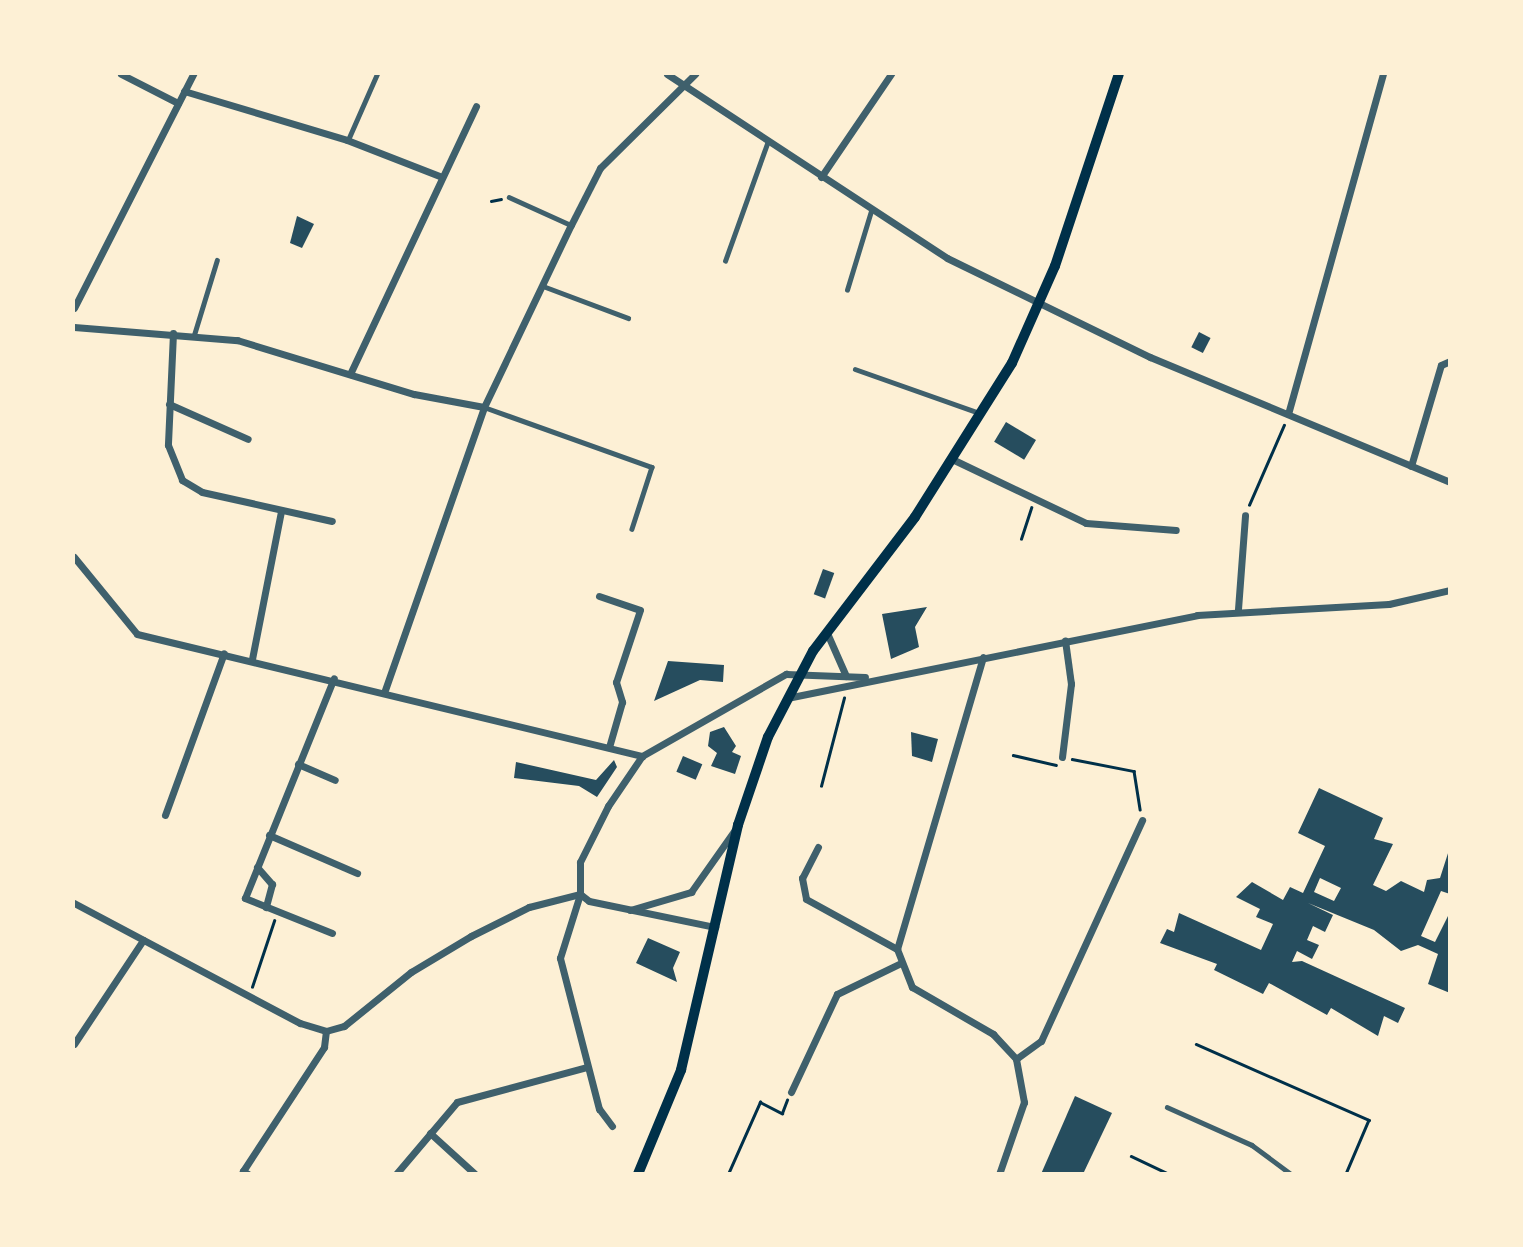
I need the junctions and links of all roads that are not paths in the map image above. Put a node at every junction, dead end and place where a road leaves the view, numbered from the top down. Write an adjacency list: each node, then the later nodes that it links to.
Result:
1 (121, 74): 11 (street)
2 (193, 74): 10 (street)
3 (377, 74): 13 (lane)
4 (667, 74): 9 (street)
5 (695, 74): 9 (street)
6 (891, 74): 16 (street)
7 (1119, 74): 24 (main road)
8 (1383, 74): 35 (street)
9 (686, 86): 14 (street); 19 (street)
10 (184, 91): 11 (street); 13 (street)
11 (178, 103): 25 (street)
12 (476, 106): 15 (street)
13 (347, 140): 15 (street)
14 (768, 141): 16 (street); 21 (lane)
15 (442, 177): 32 (street)
16 (821, 177): 18 (street)
17 (509, 197): 19 (lane)
18 (871, 211): 23 (lane); 24 (street)
19 (571, 225): 22 (street)
20 (217, 260): 29 (lane)
21 (725, 261)
22 (542, 286): 26 (lane); 34 (street)
23 (847, 290)
24 (1039, 304): 35 (street); 36 (main road)
25 (74, 308)
26 (628, 318)
27 (74, 327): 28 (street)
28 (173, 333): 29 (street); 33 (street)
29 (194, 335): 32 (street)
30 (1450, 361): 39 (street)
31 (855, 369): 36 (lane)
32 (350, 374): 34 (street)
33 (169, 404): 37 (street); 41 (street)
34 (484, 407): 44 (lane); 59 (street)
35 (1288, 414): 39 (street)
36 (983, 415): 38 (main road)
37 (248, 439)
38 (954, 460): 45 (street); 50 (main road)
39 (1411, 466): 40 (street)
40 (1450, 482)
41 (281, 511): 43 (street); 54 (street)
42 (1245, 515): 49 (street)
43 (332, 521)
44 (632, 529)
45 (1176, 530)
46 (74, 556): 52 (street)
47 (1450, 590): 49 (street)
48 (599, 596): 61 (street)
49 (1238, 609): 51 (street)
50 (827, 630): 55 (main road); 56 (street)
51 (1065, 640): 53 (street); 63 (street)
52 (224, 653): 54 (street); 66 (street)
53 (983, 657): 57 (street); 80 (street)
54 (251, 659): 58 (street)
55 (802, 671): 56 (street); 60 (main road); 62 (street)
56 (846, 676): 57 (street)
57 (868, 677): 60 (street)
58 (334, 678): 59 (street); 64 (street)
59 (385, 690): 61 (street)
60 (786, 698): 68 (main road)
61 (609, 747): 62 (street)
62 (642, 756): 73 (street)
63 (1062, 757)
64 (298, 764): 65 (street); 69 (street)
65 (335, 780)
66 (166, 815)
67 (1142, 820): 84 (street)
68 (738, 825): 76 (street); 77 (main road)
69 (269, 835): 71 (street); 72 (street)
70 (818, 846): 80 (street)
71 (257, 867): 75 (street); 75 (street)
72 (357, 873)
73 (580, 894): 76 (street); 82 (street); 85 (street)
74 (74, 903): 79 (street)
75 (266, 907): 78 (street)
76 (630, 910): 77 (street)
77 (715, 927): 93 (main road)
78 (332, 933)
79 (144, 940): 82 (street); 83 (street)
80 (897, 949): 81 (street)
81 (899, 964): 84 (street); 86 (street)
82 (326, 1031): 90 (street)
83 (74, 1044)
84 (1016, 1059): 94 (street)
85 (587, 1067): 88 (street); 89 (street)
86 (791, 1092)
87 (1167, 1107): 95 (lane)
88 (612, 1126)
89 (430, 1133): 91 (street); 92 (street)
90 (248, 1174)
91 (396, 1174)
92 (475, 1174)
93 (638, 1174)
94 (999, 1174)
95 (1291, 1174)

